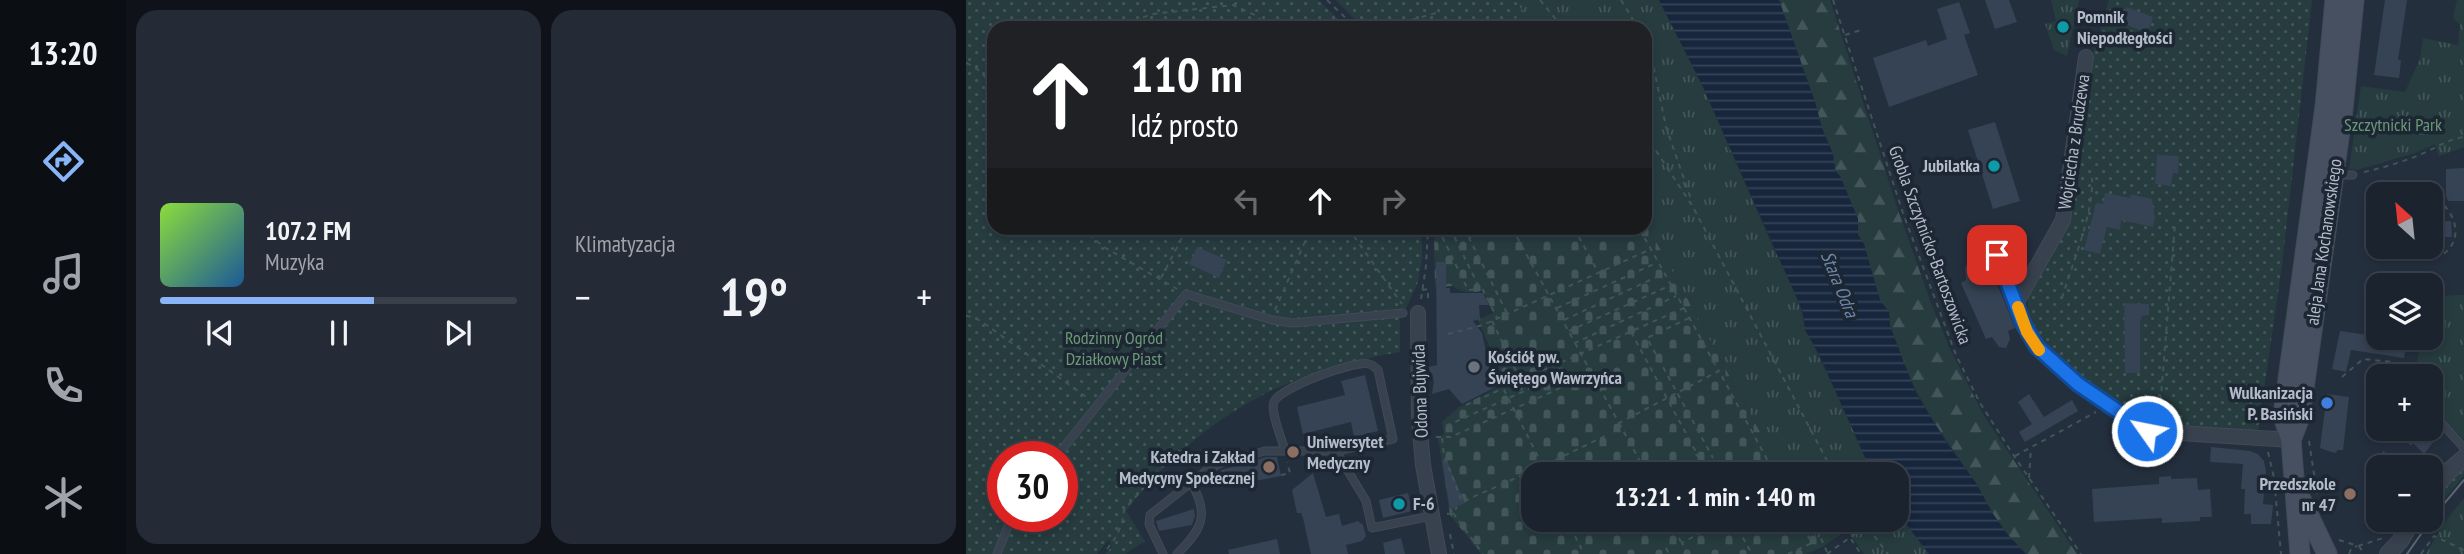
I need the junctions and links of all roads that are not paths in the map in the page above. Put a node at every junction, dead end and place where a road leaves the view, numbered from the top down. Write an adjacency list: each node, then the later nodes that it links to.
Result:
1 (2335, 0): 9 (main road, aleja Jana Kochanowskiego)
2 (2354, 0): 9 (main road, aleja Jana Kochanowskiego)
3 (2087, 57): 5 (street, Wojciecha z Brudzewa)
4 (1997, 255): 5 (lane)
5 (2017, 302): 9 (street)
6 (1401, 312): 10 (lane)
7 (1423, 312): 18 (street, Odona Bujwida)
8 (2443, 424): 11 (lane)
9 (2291, 440): 17 (main road, aleja Jana Kochanowskiego)
10 (1069, 441)
11 (2464, 448)
12 (1285, 450): 13 (lane); 13 (lane); 16 (lane)
13 (1336, 451): 18 (lane)
14 (2464, 458): 15 (street)
15 (2443, 478)
16 (1192, 484): 24 (lane); 25 (lane)
17 (2295, 489): 19 (main road, aleja Jana Kochanowskiego); 22 (main road, aleja Jana Kochanowskiego)
18 (1431, 516): 26 (street, Odona Bujwida)
19 (2298, 529): 27 (main road, aleja Jana Kochanowskiego); 28 (street)
20 (1006, 532): 23 (lane)
21 (2406, 532): 29 (street)
22 (2333, 547)
23 (997, 554)
24 (1163, 554)
25 (1177, 554)
26 (1438, 554)
27 (2301, 554)
28 (2309, 554)
29 (2388, 554)

